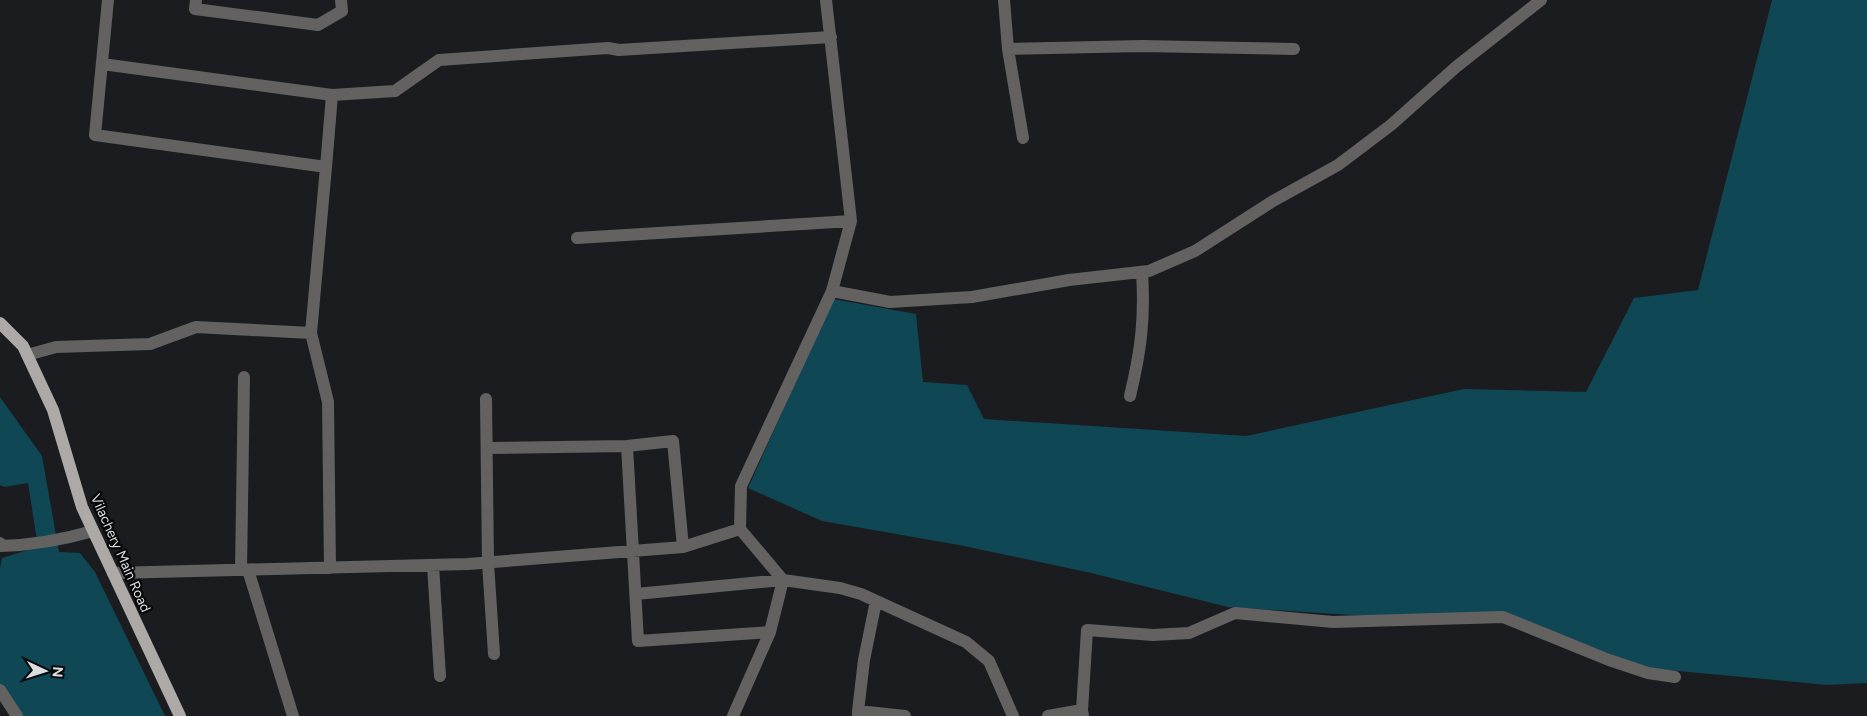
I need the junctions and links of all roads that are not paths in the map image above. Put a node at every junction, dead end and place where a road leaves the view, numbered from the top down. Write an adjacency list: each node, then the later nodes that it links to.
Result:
1 (108, 0): 10 (street)
2 (196, 0): 3 (street)
3 (341, 0)
4 (826, 0): 7 (street)
5 (1004, 0): 8 (street)
6 (1541, 0): 16 (street)
7 (831, 37): 11 (street); 14 (street)
8 (1008, 49): 9 (street); 12 (street)
9 (1294, 49)
10 (102, 64): 11 (street); 13 (street)
11 (332, 95): 13 (street)
12 (1023, 138)
13 (326, 167): 19 (street)
14 (851, 222): 15 (street); 17 (street)
15 (577, 238)
16 (1142, 272): 17 (street); 22 (street)
17 (832, 291): 26 (street)
18 (0, 323): 20 (main road, Vilachery Main Road)
19 (310, 333): 20 (street); 33 (street)
20 (27, 355): 27 (main road, Vilachery Main Road)
21 (244, 378): 34 (street)
22 (1130, 396)
23 (486, 399): 25 (street)
24 (627, 446): 25 (street); 28 (street); 30 (street)
25 (487, 448): 31 (street)
26 (740, 529): 28 (street); 36 (street)
27 (93, 531): 29 (street); 35 (main road, Vilachery Main Road)
28 (683, 547): 30 (street)
29 (0, 548)
30 (634, 551): 31 (street); 37 (street)
31 (488, 563): 32 (street); 40 (street)
32 (433, 565): 33 (street); 41 (street)
33 (330, 568): 34 (street)
34 (245, 570): 35 (street); 48 (street)
35 (113, 573): 47 (main road, Vilachery Main Road)
36 (783, 580): 37 (street); 38 (street); 39 (street)
37 (636, 594): 39 (street)
38 (876, 601): 44 (street); 51 (street)
39 (770, 632): 49 (street)
40 (494, 654)
41 (440, 676)
42 (1675, 677): 45 (street)
43 (0, 690): 46 (street)
44 (858, 713): 50 (street)
45 (1083, 713): 52 (street)
46 (17, 716)
47 (180, 716)
48 (293, 716)
49 (733, 716)
50 (905, 716)
51 (1013, 716)
52 (1048, 716)

